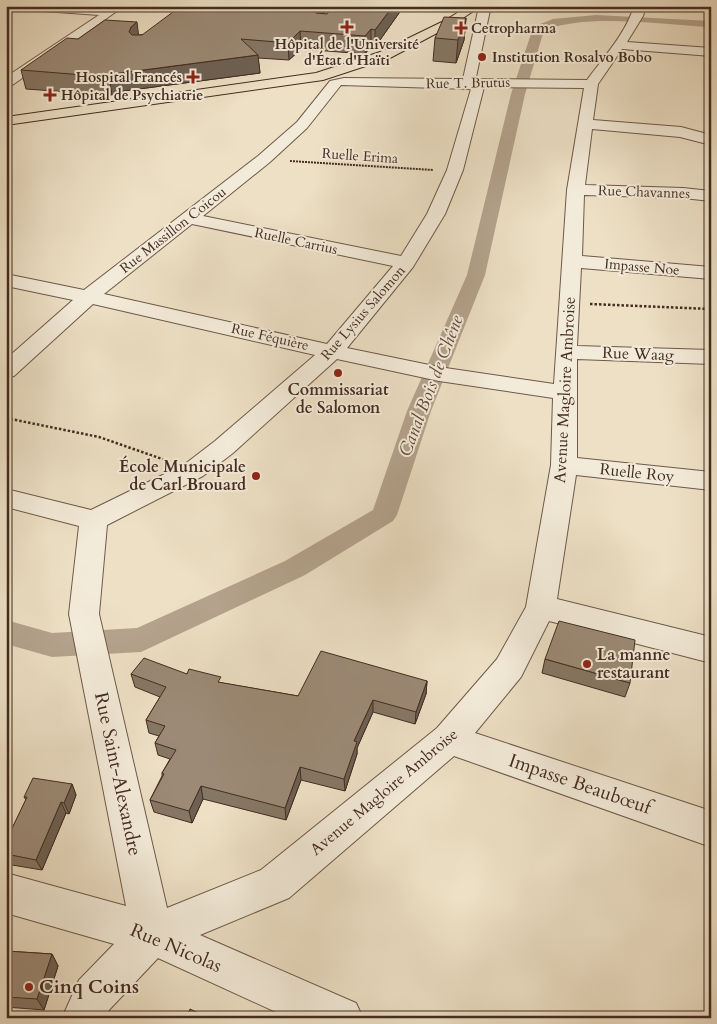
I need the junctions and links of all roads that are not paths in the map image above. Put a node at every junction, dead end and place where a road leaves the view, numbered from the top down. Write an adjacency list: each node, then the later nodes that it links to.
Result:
1 (15, 6): 4 (street)
2 (476, 6): 7 (main road)
3 (480, 6): 10 (street, Rue Lysius Salomon)
4 (115, 9): 8 (street)
5 (631, 24): 6 (street); 9 (street, Avenue Magloire Ambroise)
6 (711, 52)
7 (331, 81): 10 (street, Rue T. Brutus); 11 (main road); 16 (street, Rue Massillon Coicou)
8 (6, 82)
9 (591, 84): 10 (street, Rue T. Brutus); 12 (street, Avenue Magloire Ambroise)
10 (475, 85): 18 (street, Rue Lysius Salomon)
11 (6, 121)
12 (585, 124): 13 (street); 14 (street, Avenue Magloire Ambroise)
13 (711, 140)
14 (576, 190): 15 (street, Rue Chavannes); 17 (street, Avenue Magloire Ambroise)
15 (711, 196)
16 (187, 218): 18 (street, Ruelle Carrius); 21 (street, Rue Massillon Coicou)
17 (573, 261): 19 (street, Impasse Noe); 23 (street, Avenue Magloire Ambroise)
18 (406, 263): 22 (street, Rue Lysius Salomon)
19 (711, 273)
20 (6, 280): 21 (street, Rue Féquière)
21 (90, 296): 22 (street, Rue Féquière); 25 (street, Rue Massillon Coicou)
22 (333, 351): 26 (street, Rue Féquière); 30 (street, Rue Lysius Salomon)
23 (566, 352): 24 (street, Rue Waag); 26 (street, Avenue Magloire Ambroise)
24 (711, 357)
25 (6, 371)
26 (565, 392): 27 (street, Avenue Magloire Ambroise)
27 (564, 466): 28 (street, Ruelle Roy); 31 (street, Avenue Magloire Ambroise)
28 (711, 480)
29 (6, 498): 30 (street)
30 (94, 520): 36 (street, Rue Saint-Alexandre)
31 (541, 607): 32 (street); 33 (street, Avenue Magloire Ambroise)
32 (711, 650)
33 (449, 739): 34 (street, Impasse Beaubœuf); 36 (street, Avenue Magloire Ambroise)
34 (711, 829)
35 (6, 893): 36 (street, Rue Nicolas)
36 (152, 934): 37 (street, Avenue Magloire Ambroise); 38 (street, Rue Nicolas)
37 (84, 1018)
38 (341, 1018)

